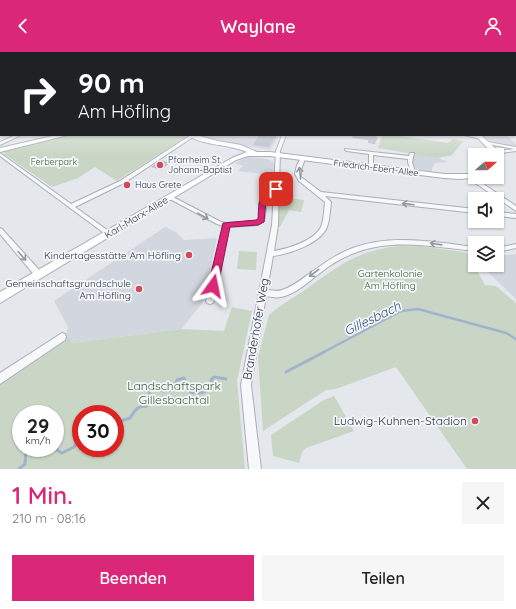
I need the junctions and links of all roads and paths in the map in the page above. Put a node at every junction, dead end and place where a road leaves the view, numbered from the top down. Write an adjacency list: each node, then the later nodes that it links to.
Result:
1 (17, 136): 8 (street)
2 (61, 136): 11 (main road)
3 (191, 136): 26 (street)
4 (196, 136): 16 (main road)
5 (283, 136): 17 (street, Branderhofer Weg)
6 (471, 136): 7 (street)
7 (481, 138): 9 (main road); 10 (street)
8 (0, 144)
9 (491, 148)
10 (516, 149): 13 (street)
11 (0, 150)
12 (347, 150): 14 (street)
13 (504, 152)
14 (371, 153): 19 (street); 20 (street)
15 (0, 154): 26 (street)
16 (250, 154): 17 (main road, Karl-Marx-Allee); 25 (main road, Karl-Marx-Allee)
17 (278, 155): 18 (main road, Friedrich-Ebert-Allee); 23 (street, Branderhofer Weg)
18 (303, 159): 19 (main road, Friedrich-Ebert-Allee); 24 (street, one-way to 18)
19 (371, 167): 20 (main road, Friedrich-Ebert-Allee)
20 (412, 172): 21 (main road, Friedrich-Ebert-Allee)
21 (468, 176)
22 (483, 184): 27 (street)
23 (276, 189): 31 (street); 37 (street, Branderhofer Weg)
24 (320, 194): 28 (street, one-way to 24); 37 (street)
25 (169, 198): 31 (street, one-way to 31); 33 (main road, Karl-Marx-Allee)
26 (72, 206): 33 (street)
27 (516, 209)
28 (468, 210)
29 (504, 215): 30 (street)
30 (516, 216)
31 (226, 225): 41 (street)
32 (0, 230): 38 (street, one-way to 38)
33 (108, 234): 38 (main road, Karl-Marx-Allee)
34 (516, 246): 36 (street)
35 (468, 248): 39 (street, one-way to 39)
36 (504, 249)
37 (270, 254): 39 (street, Branderhofer Weg)
38 (39, 275): 40 (main road, Karl-Marx-Allee)
39 (263, 293): 44 (street, Branderhofer Weg)
40 (0, 298)
41 (210, 301)
42 (62, 337): 43 (street)
43 (0, 379)
44 (255, 469)

